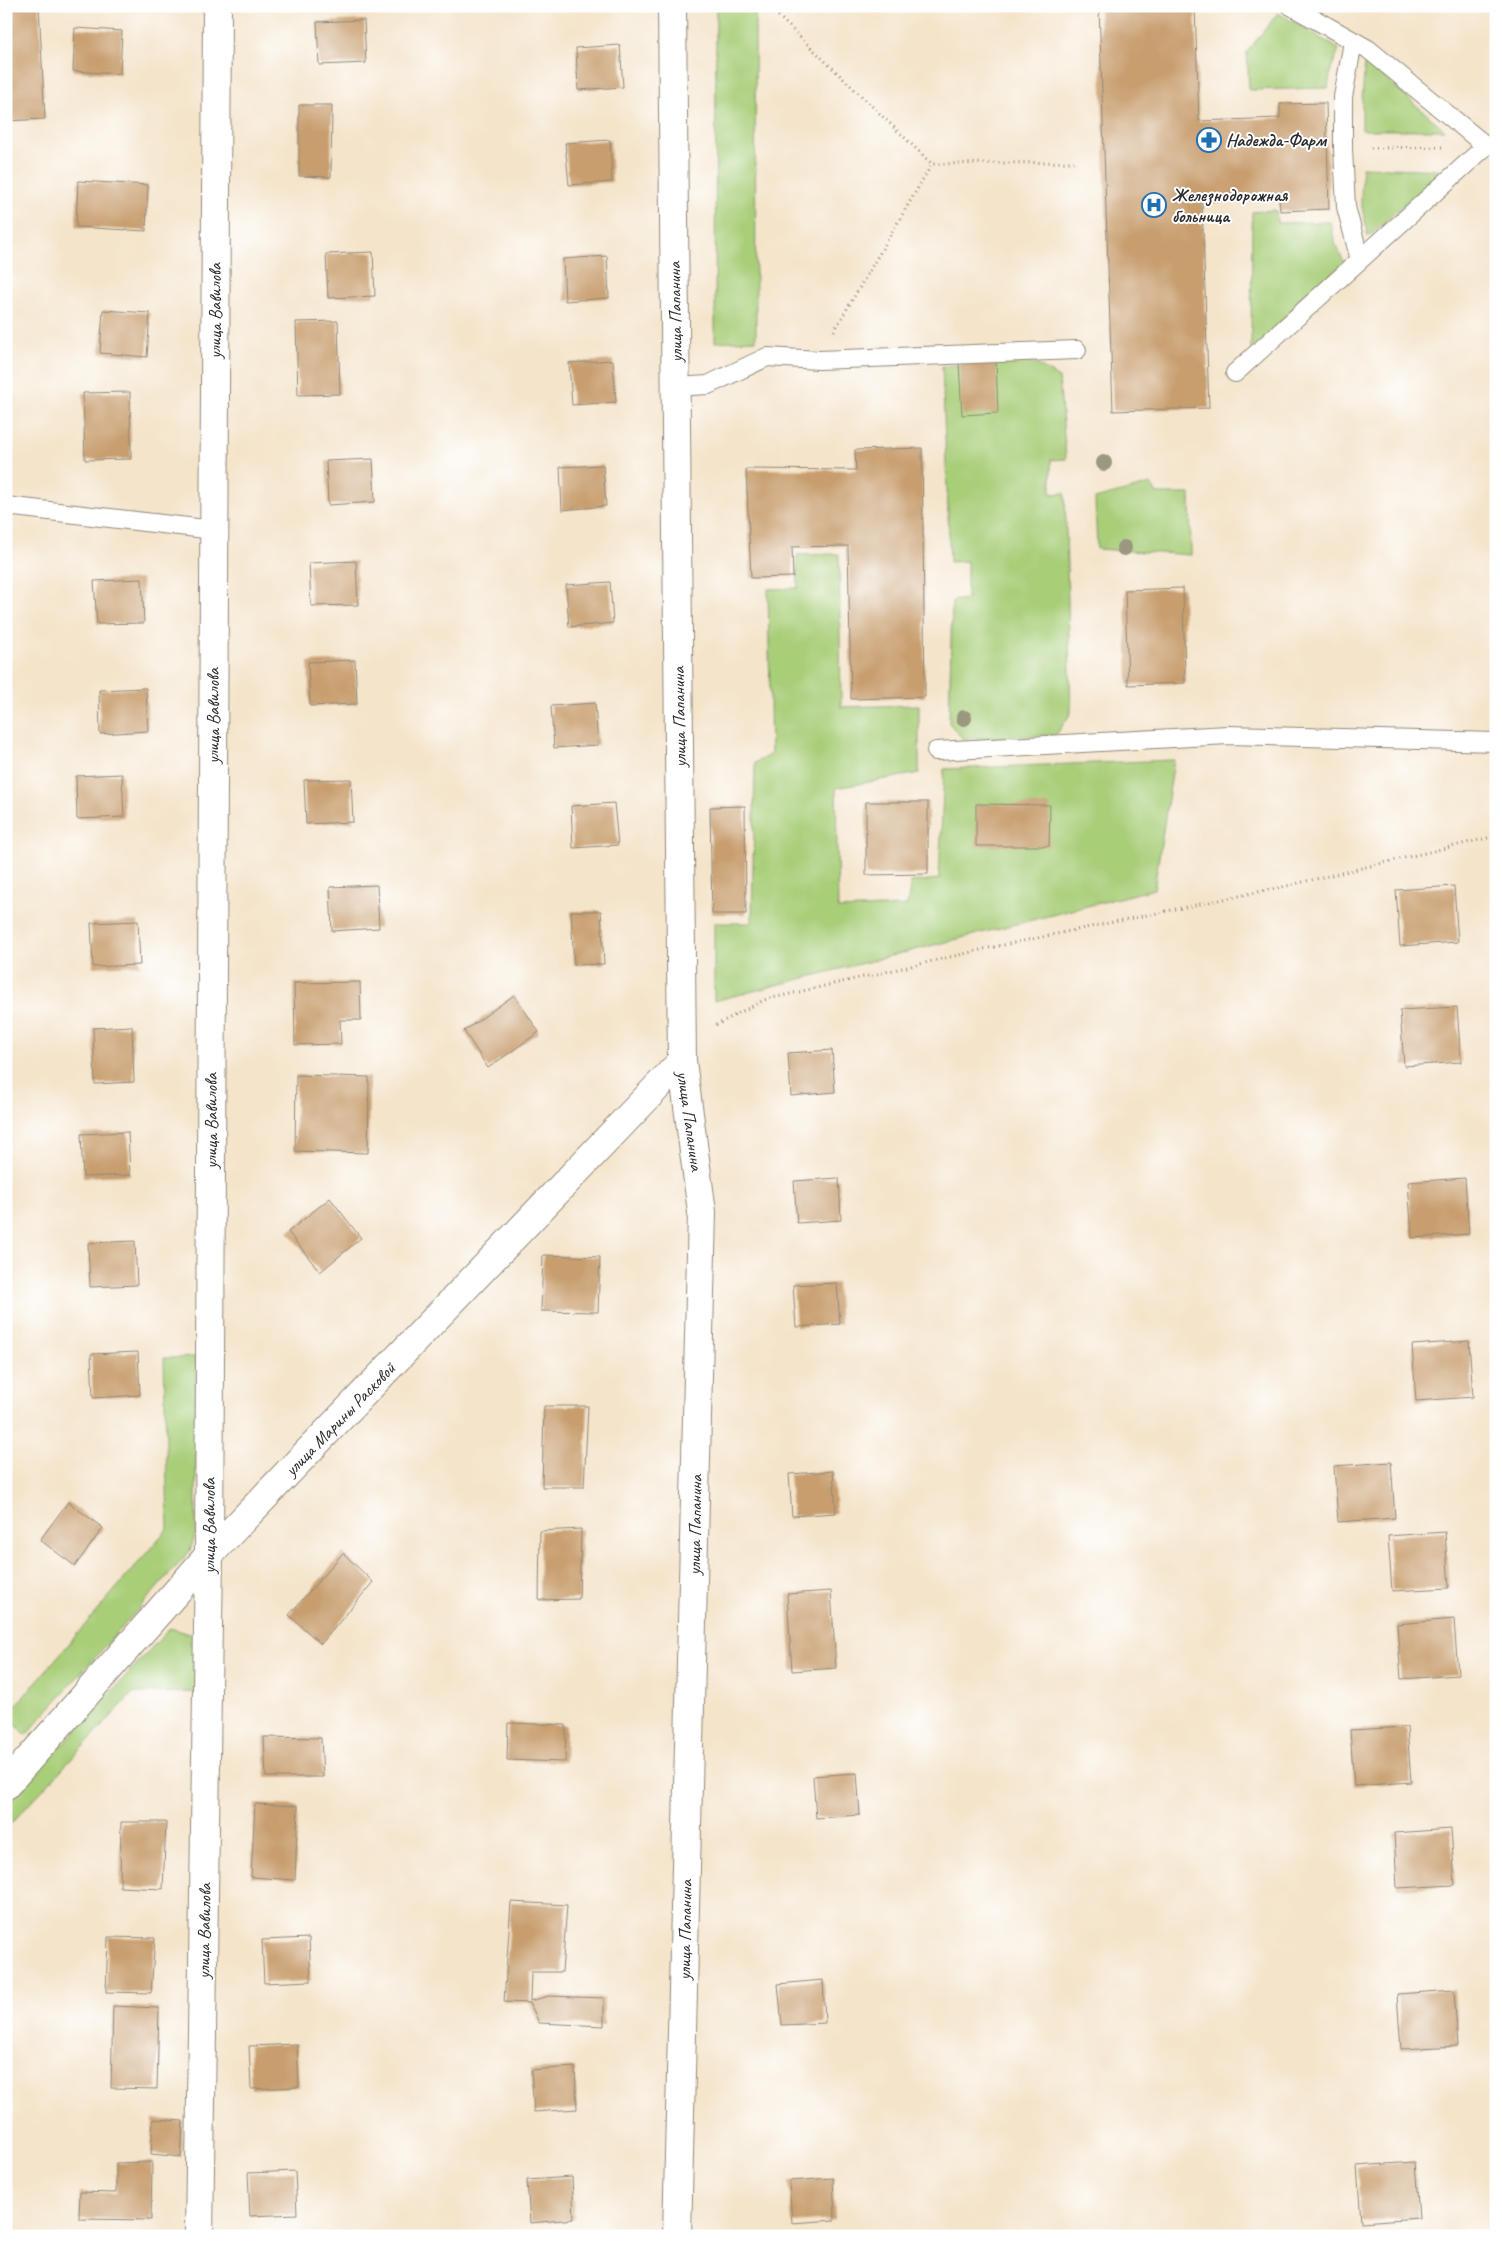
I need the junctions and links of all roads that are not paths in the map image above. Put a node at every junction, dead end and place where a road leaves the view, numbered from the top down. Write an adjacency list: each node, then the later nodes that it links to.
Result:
1 (217, 6): 10 (street, улица Вавилова)
2 (672, 6): 8 (street, улица Папанина)
3 (1291, 6): 4 (lane)
4 (1353, 42): 5 (lane); 5 (lane)
5 (1360, 260): 7 (lane)
6 (1077, 350): 8 (lane)
7 (1235, 373)
8 (676, 387): 13 (street, улица Папанина)
9 (6, 506): 10 (lane)
10 (214, 530): 14 (street, улица Вавилова)
11 (1496, 742): 12 (lane)
12 (936, 751)
13 (682, 1052): 14 (street, улица Марины Расковой); 17 (street, улица Папанина)
14 (209, 1555): 15 (street, улица Марины Расковой); 16 (street, улица Вавилова)
15 (6, 1785)
16 (199, 2236)
17 (677, 2236)

